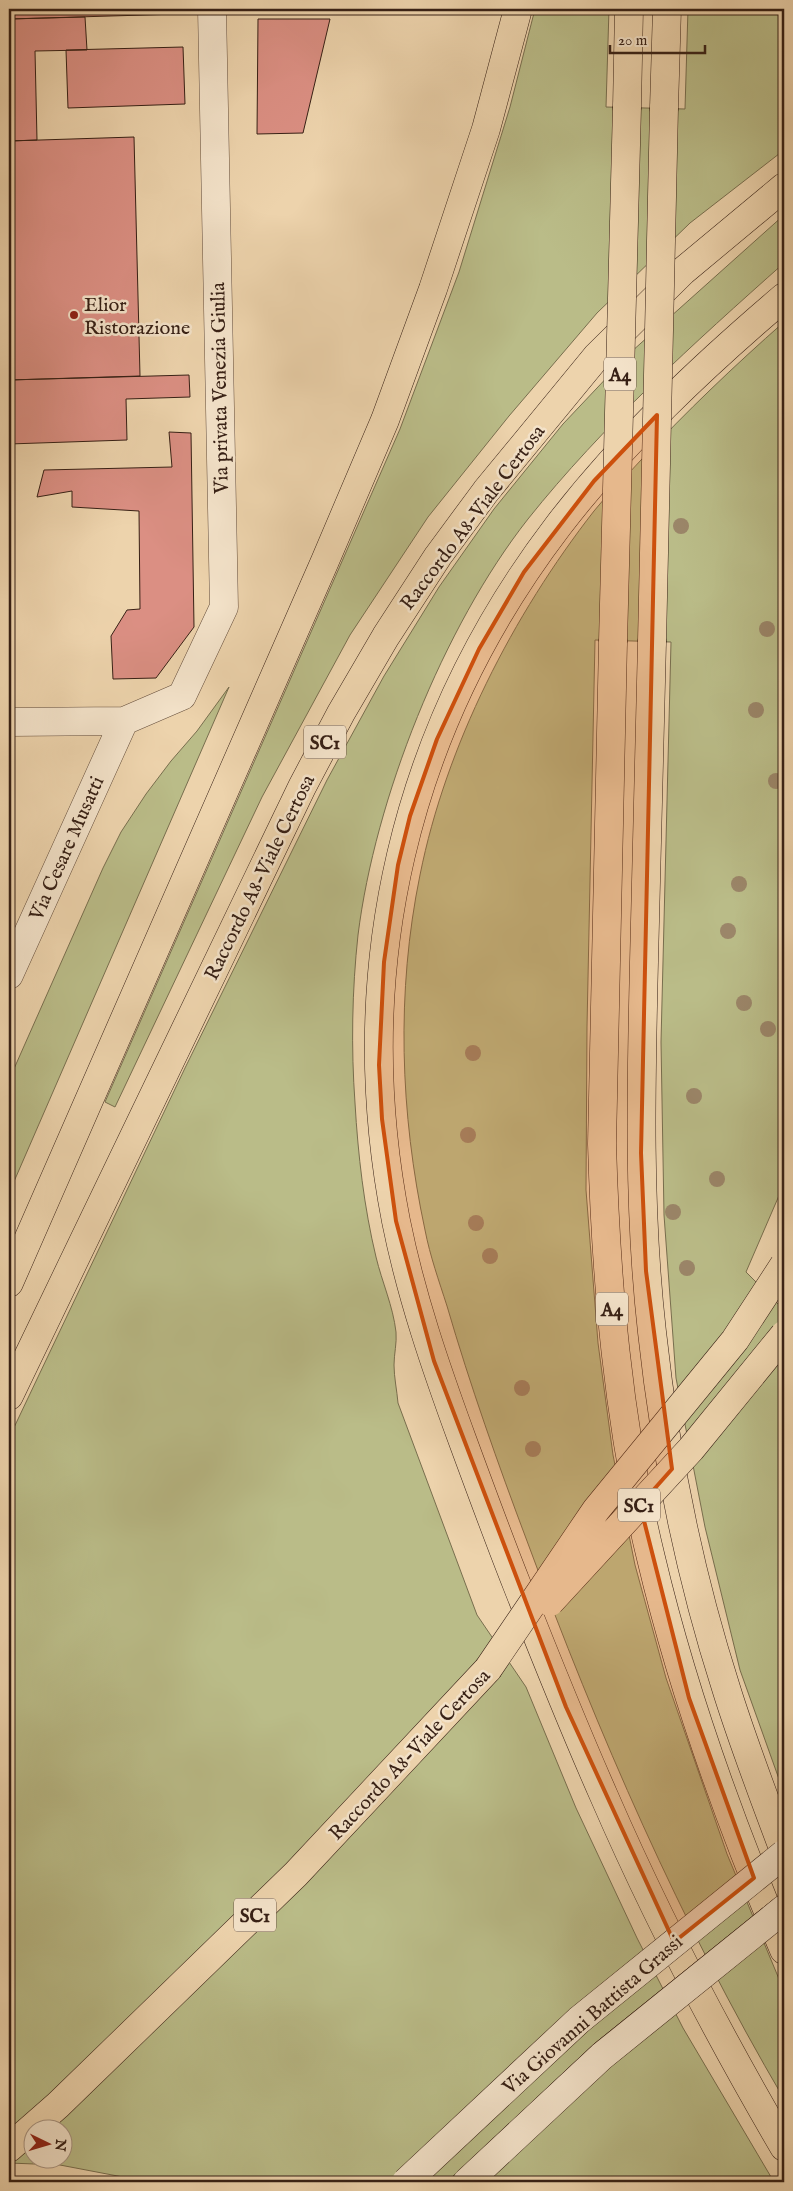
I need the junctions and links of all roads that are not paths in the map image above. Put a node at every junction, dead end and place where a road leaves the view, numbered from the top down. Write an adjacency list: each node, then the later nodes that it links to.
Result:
1 (212, 9): 7 (street, Via privata Venezia Giulia)
2 (518, 9): 11 (highway)
3 (630, 9): 17 (highway, A4, bridge)
4 (667, 9): 15 (highway, A4, bridge)
5 (784, 187): 13 (highway, Raccordo A8-Viale Certosa / SC1)
6 (784, 297): 18 (highway)
7 (124, 721): 8 (street); 9 (street, Via Cesare Musatti)
8 (9, 722)
9 (9, 975)
10 (784, 1265): 14 (highway, bridge)
11 (9, 1283)
12 (784, 1335): 14 (highway, Raccordo A8-Viale Certosa / SC1, bridge)
13 (9, 1396)
14 (488, 1669): 19 (highway, Raccordo A8-Viale Certosa / SC1)
15 (784, 1852): 20 (street, Via Giovanni Battista Grassi, bridge)
16 (784, 1908): 21 (street, Via Giovanni Battista Grassi, bridge)
17 (784, 1950)
18 (784, 2147)
19 (9, 2148)
20 (406, 2182)
21 (467, 2182)

